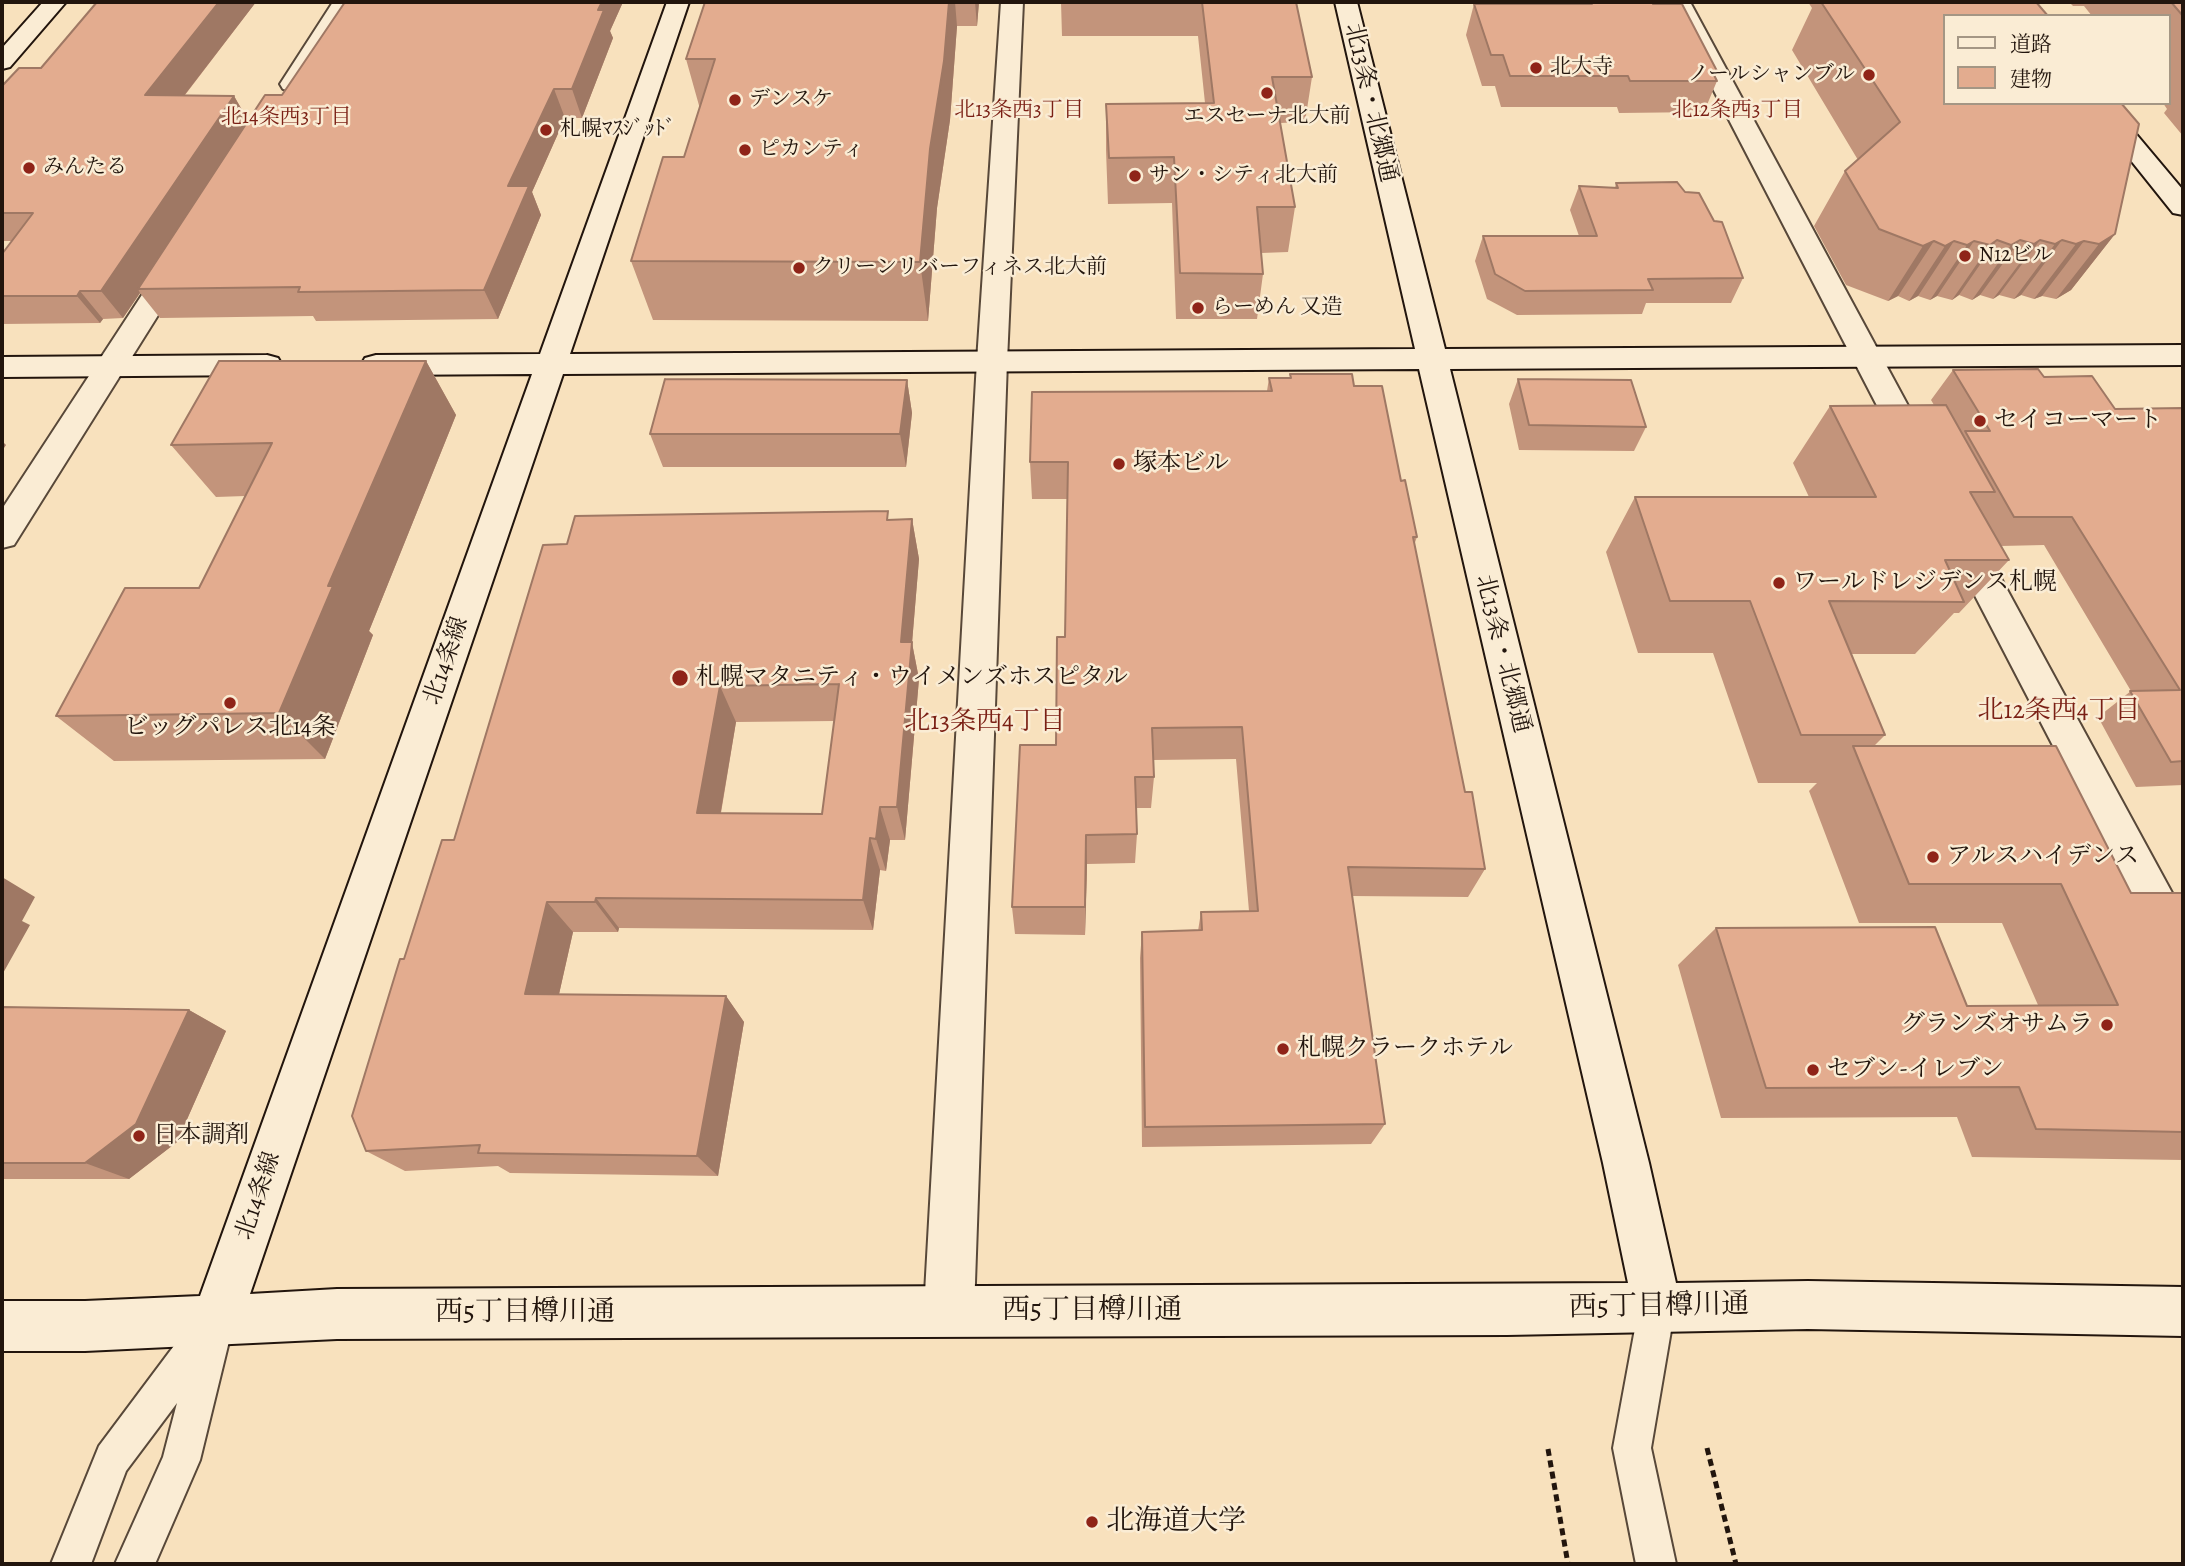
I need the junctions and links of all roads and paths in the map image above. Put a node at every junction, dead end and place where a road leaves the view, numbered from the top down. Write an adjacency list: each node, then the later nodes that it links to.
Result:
1 (55, 2): 7 (street)
2 (344, 2): 9 (street)
3 (678, 2): 16 (street, 北14条線)
4 (1012, 2): 15 (street)
5 (1346, 2): 14 (street, 北13条・北郷通)
6 (1679, 2): 13 (street)
7 (2, 62)
8 (2099, 105): 10 (street)
9 (276, 108)
10 (2183, 208)
11 (194, 237): 19 (street)
12 (2183, 355): 13 (street)
13 (1866, 356): 14 (street); 22 (street)
14 (1431, 359): 15 (street); 23 (street, 北13条・北郷通)
15 (992, 361): 16 (street); 24 (street)
16 (552, 363): 18 (street); 26 (street, 北14条線)
17 (290, 365): 19 (street)
18 (345, 365)
19 (111, 366): 20 (street); 21 (street)
20 (2, 367)
21 (2, 536)
22 (2183, 953)
23 (1657, 1307): 24 (street, 西5丁目樽川通); 25 (street, 西5丁目樽川通); 33 (lane)
24 (949, 1311): 26 (street, 西5丁目樽川通)
25 (2183, 1312)
26 (216, 1320): 27 (street, 西5丁目樽川通); 30 (lane); 31 (lane)
27 (2, 1326)
28 (1707, 1448): 34 (path)
29 (1548, 1449): 32 (path)
30 (71, 1564)
31 (135, 1564)
32 (1568, 1564)
33 (1656, 1564)
34 (1736, 1564)

